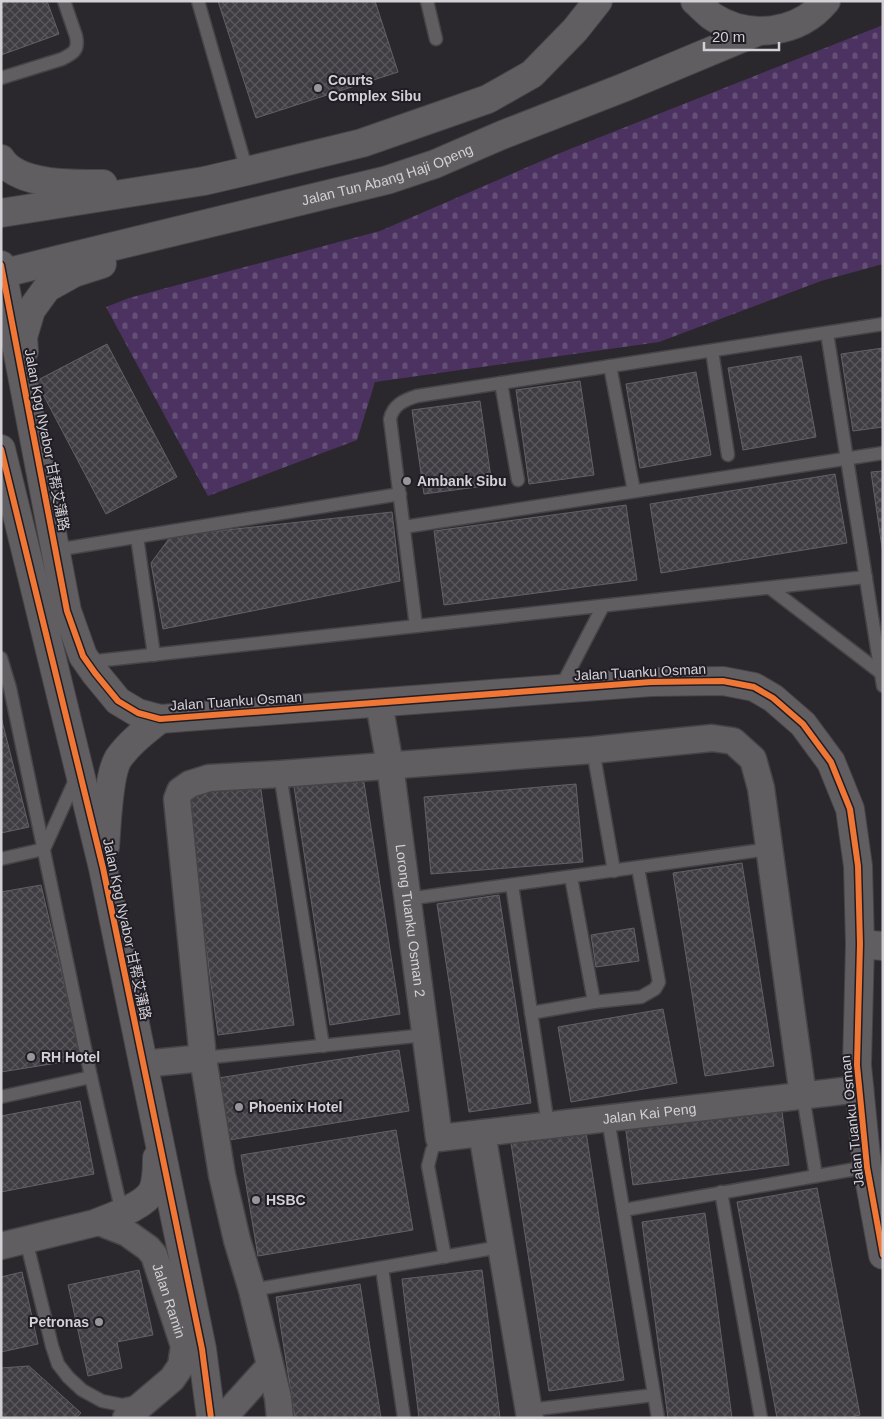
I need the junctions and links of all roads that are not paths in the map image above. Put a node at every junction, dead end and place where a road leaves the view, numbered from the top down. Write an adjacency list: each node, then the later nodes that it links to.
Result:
1 (64, 1): 11 (lane)
2 (198, 1): 13 (lane)
3 (427, 1): 10 (lane)
4 (598, 1): 13 (street)
5 (695, 1): 9 (street)
6 (826, 1): 8 (street)
7 (846, 1): 8 (street)
8 (793, 26): 9 (street)
9 (759, 31): 15 (street, Jalan Tun Abang Haji Openg)
10 (436, 39)
11 (1, 78)
12 (1, 159): 14 (street)
13 (247, 171): 14 (street)
14 (204, 181): 16 (street)
15 (294, 203): 17 (street, Jalan Tun Abang Haji Openg); 23 (street)
16 (1, 213)
17 (2, 271): 23 (street, Jalan Kpg Nyabor 甘帮艾蒲路)
18 (883, 324): 19 (lane)
19 (827, 333): 20 (lane); 27 (lane)
20 (712, 351): 21 (lane); 26 (lane)
21 (610, 366): 22 (lane); 30 (lane)
22 (501, 384): 28 (lane); 31 (lane)
23 (29, 410): 35 (street, Jalan Kpg Nyabor 甘帮艾蒲路)
24 (1, 448): 32 (street, Jalan Kpg Nyabor 甘帮艾蒲路)
25 (883, 453): 27 (lane)
26 (728, 455)
27 (847, 458): 30 (lane); 36 (lane)
28 (518, 480)
29 (1, 481): 32 (street)
30 (634, 491): 33 (lane)
31 (400, 494): 33 (lane); 34 (lane)
32 (20, 526): 51 (street, Jalan Kpg Nyabor 甘帮艾蒲路)
33 (404, 527): 39 (lane)
34 (137, 537): 35 (lane); 40 (lane)
35 (56, 550): 42 (street, Jalan Kpg Nyabor 甘帮艾蒲路)
36 (866, 577): 37 (lane); 43 (lane)
37 (770, 588): 38 (lane); 43 (lane)
38 (603, 606): 39 (lane); 46 (lane)
39 (416, 626): 40 (lane)
40 (154, 655): 42 (lane)
41 (1, 658): 45 (lane)
42 (87, 662): 48 (street, Jalan Kpg Nyabor 甘帮艾蒲路)
43 (881, 673): 44 (lane)
44 (883, 686)
45 (6, 689): 53 (lane)
46 (560, 689): 47 (street, Jalan Tuanku Osman); 62 (street, Jalan Tuanku Osman)
47 (379, 703): 48 (street, Jalan Tuanku Osman); 50 (street, Lorong Tuanku Osman 2)
48 (160, 719): 56 (street, Jalan Kpg Nyabor 甘帮艾蒲路)
49 (593, 750): 50 (street); 54 (street); 58 (lane)
50 (390, 765): 52 (street); 61 (street, Lorong Tuanku Osman 2)
51 (79, 772): 53 (lane); 56 (street, Jalan Kpg Nyabor 甘帮艾蒲路)
52 (280, 774): 68 (lane); 69 (street)
53 (44, 849): 55 (lane); 71 (lane)
54 (769, 850): 57 (lane); 74 (street)
55 (1, 858)
56 (102, 868): 70 (street, Jalan Kpg Nyabor 甘帮艾蒲路)
57 (638, 868): 58 (lane); 65 (lane)
58 (614, 871): 59 (lane)
59 (571, 877): 60 (lane); 65 (lane)
60 (512, 885): 61 (lane); 66 (lane)
61 (408, 899): 67 (street, Lorong Tuanku Osman 2)
62 (871, 945): 64 (street, Jalan Tuanku Osman)
63 (883, 976): 64 (street)
64 (858, 998): 72 (street, Jalan Tuanku Osman)
65 (594, 1002): 66 (lane)
66 (531, 1013): 76 (lane)
67 (426, 1035): 68 (lane); 79 (street, Lorong Tuanku Osman 2)
68 (323, 1046): 69 (lane)
69 (203, 1058): 70 (street); 90 (street)
70 (143, 1064): 77 (street, Jalan Kpg Nyabor 甘帮艾蒲路)
71 (91, 1077): 73 (lane); 84 (lane)
72 (860, 1089): 74 (street, Jalan Kai Peng); 80 (street, Jalan Tuanku Osman)
73 (1, 1096)
74 (803, 1096): 75 (street, Jalan Kai Peng); 81 (lane)
75 (608, 1119): 76 (street, Jalan Kai Peng); 83 (lane)
76 (548, 1125): 78 (street, Jalan Kai Peng)
77 (157, 1132): 84 (street, Jalan Kpg Nyabor 甘帮艾蒲路); 96 (street, Jalan Kpg Nyabor 甘帮艾蒲路)
78 (482, 1133): 79 (street, Jalan Kai Peng); 86 (street)
79 (439, 1138): 88 (lane)
80 (867, 1167): 81 (lane); 87 (street, Jalan Tuanku Osman)
81 (816, 1176): 82 (lane)
82 (721, 1192): 83 (lane); 101 (lane)
83 (624, 1210): 92 (lane)
84 (110, 1217): 85 (street); 93 (street, Jalan Ramin)
85 (14, 1243): 93 (lane)
86 (500, 1247): 88 (lane); 94 (street)
87 (883, 1255)
88 (445, 1257): 89 (lane)
89 (382, 1268): 90 (lane); 99 (lane)
90 (252, 1290): 91 (street)
91 (270, 1366): 97 (street); 98 (street)
92 (654, 1396): 94 (lane); 100 (lane)
93 (146, 1400): 95 (street, Jalan Ramin)
94 (529, 1414)
95 (126, 1418)
96 (211, 1418)
97 (223, 1418)
98 (280, 1418)
99 (404, 1418)
100 (658, 1418)
101 (761, 1418)

